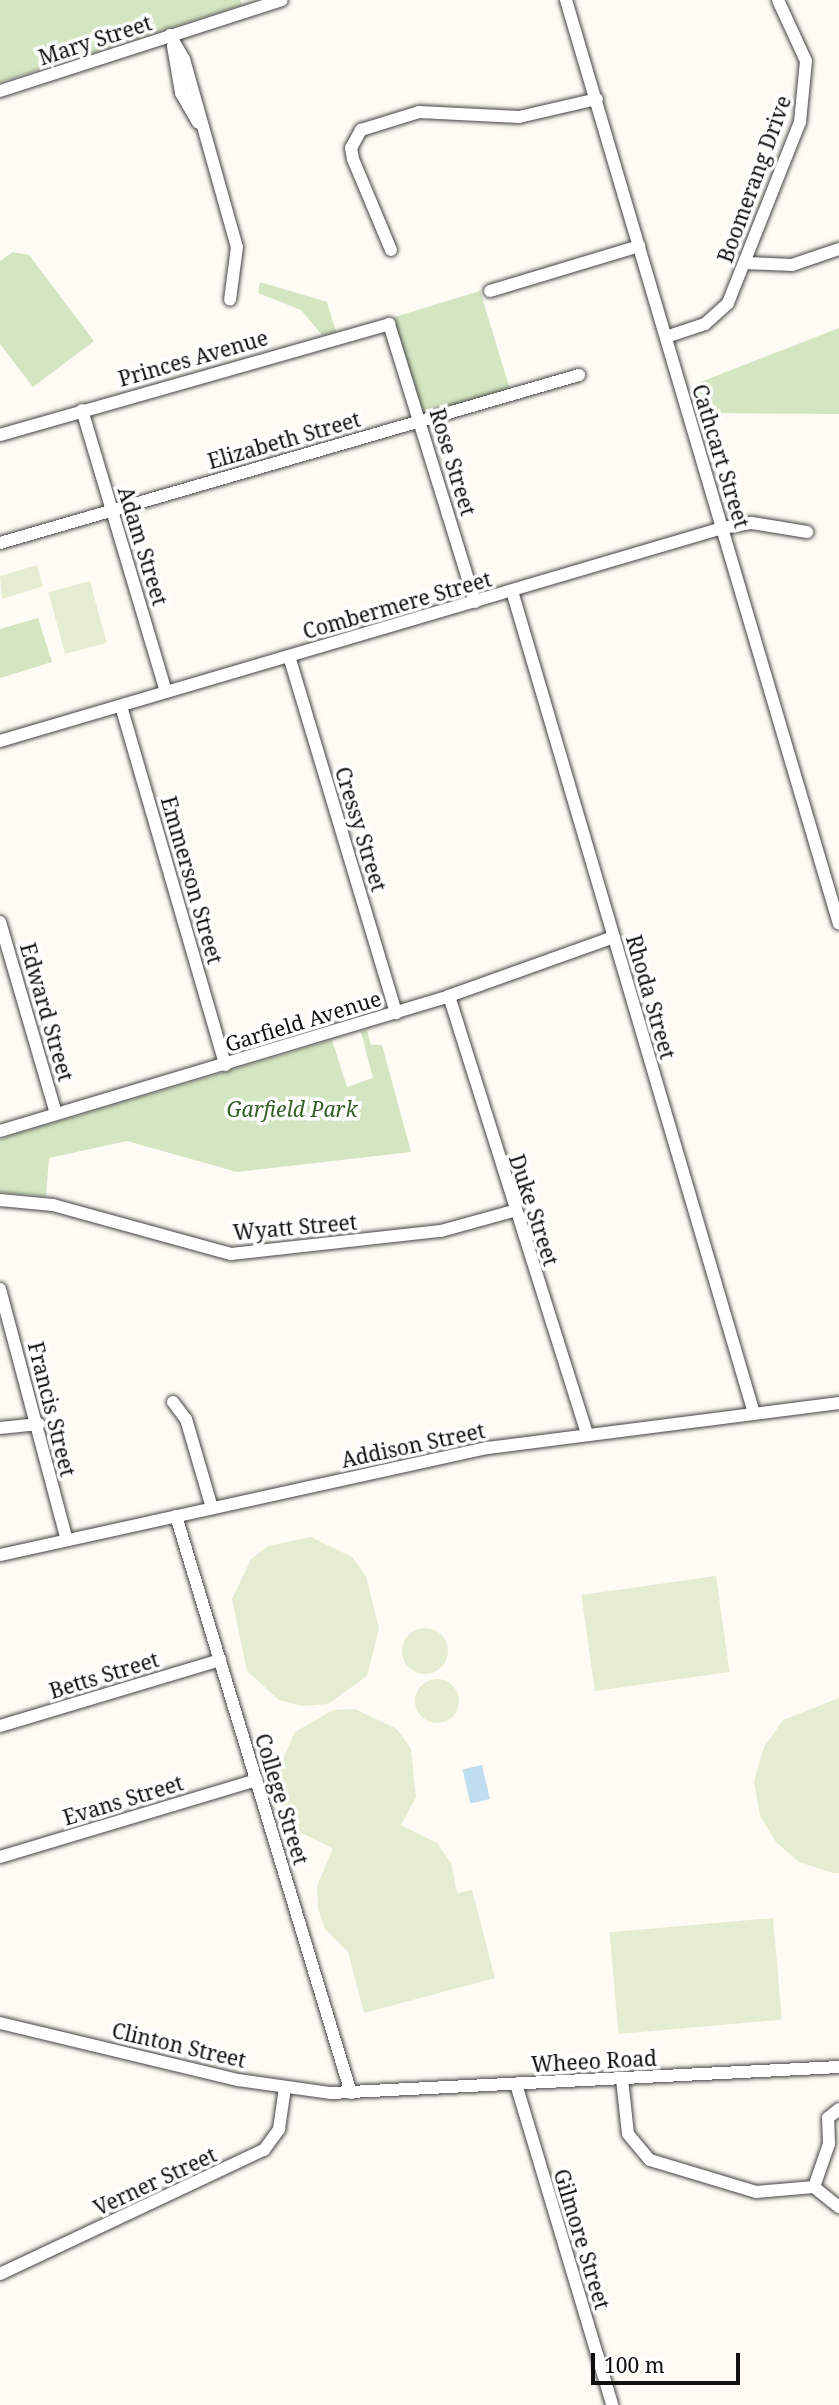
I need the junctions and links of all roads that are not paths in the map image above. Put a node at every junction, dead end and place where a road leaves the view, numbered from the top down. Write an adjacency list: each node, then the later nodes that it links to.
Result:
1 (282, 0): 4 (street, Mary Street)
2 (566, 0): 6 (street, Cathcart Street)
3 (778, 0): 10 (street, Boomerang Drive)
4 (171, 41): 5 (street, Mary Street); 12 (street)
5 (0, 90)
6 (597, 99): 7 (street, Cathcart Street); 9 (street)
7 (639, 246): 11 (street); 14 (street, Cathcart Street)
8 (839, 249): 10 (street)
9 (391, 250)
10 (745, 263): 14 (street, Boomerang Drive)
11 (490, 290)
12 (230, 300)
13 (395, 332): 16 (street, Princes Avenue); 17 (street, Rose Street)
14 (666, 337): 20 (street, Cathcart Street)
15 (579, 375): 17 (street, Elizabeth Street)
16 (82, 410): 18 (street, Princes Avenue); 19 (street, Adam Street)
17 (421, 421): 19 (street, Elizabeth Street); 24 (street, Rose Street)
18 (0, 435)
19 (112, 510): 22 (street, Elizabeth Street); 26 (street, Adam Street)
20 (723, 528): 21 (street, Combermere Street); 23 (street, Combermere Street); 30 (street, Cathcart Street)
21 (807, 532)
22 (0, 544)
23 (512, 591): 24 (street, Combermere Street); 31 (street, Rhoda Street)
24 (475, 602): 25 (street, Combermere Street)
25 (289, 656): 26 (street, Combermere Street); 33 (street, Cressy Street)
26 (166, 692): 27 (street, Combermere Street)
27 (121, 706): 28 (street, Combermere Street); 34 (street, Emmerson Street)
28 (0, 741)
29 (0, 922): 35 (street, Edward Street)
30 (839, 924)
31 (614, 937): 32 (street, Garfield Avenue); 42 (street, Rhoda Street)
32 (449, 996): 33 (street, Garfield Avenue); 38 (street, Duke Street)
33 (396, 1013): 34 (street, Garfield Avenue)
34 (225, 1065): 35 (street, Garfield Avenue)
35 (56, 1114): 36 (street, Garfield Avenue)
36 (0, 1131)
37 (0, 1200): 38 (street, Wyatt Street)
38 (513, 1211): 45 (street, Duke Street)
39 (0, 1289): 43 (street, Francis Street)
40 (173, 1402): 46 (street)
41 (839, 1403): 42 (street, Addison Street)
42 (754, 1413): 45 (street, Addison Street)
43 (39, 1424): 44 (street); 48 (street, Francis Street)
44 (0, 1428)
45 (587, 1434): 46 (street, Addison Street)
46 (212, 1508): 47 (street, Addison Street)
47 (176, 1516): 48 (street, Addison Street); 50 (street, College Street)
48 (67, 1540): 49 (street, Addison Street)
49 (0, 1555)
50 (220, 1660): 51 (street, Betts Street); 52 (street, College Street)
51 (0, 1726)
52 (257, 1780): 53 (street, Evans Street); 59 (street, College Street)
53 (0, 1857)
54 (0, 2023): 58 (street, Clinton Street)
55 (839, 2067): 56 (street, Wheeo Road)
56 (622, 2079): 57 (street, Wheeo Road); 61 (street)
57 (516, 2084): 59 (street, Wheeo Road); 64 (street, Gilmore Street)
58 (285, 2088): 59 (street, Clinton Street); 63 (street, Verner Street)
59 (351, 2093)
60 (839, 2109): 61 (street)
61 (814, 2187): 62 (street)
62 (839, 2207)
63 (0, 2274)
64 (612, 2405)

